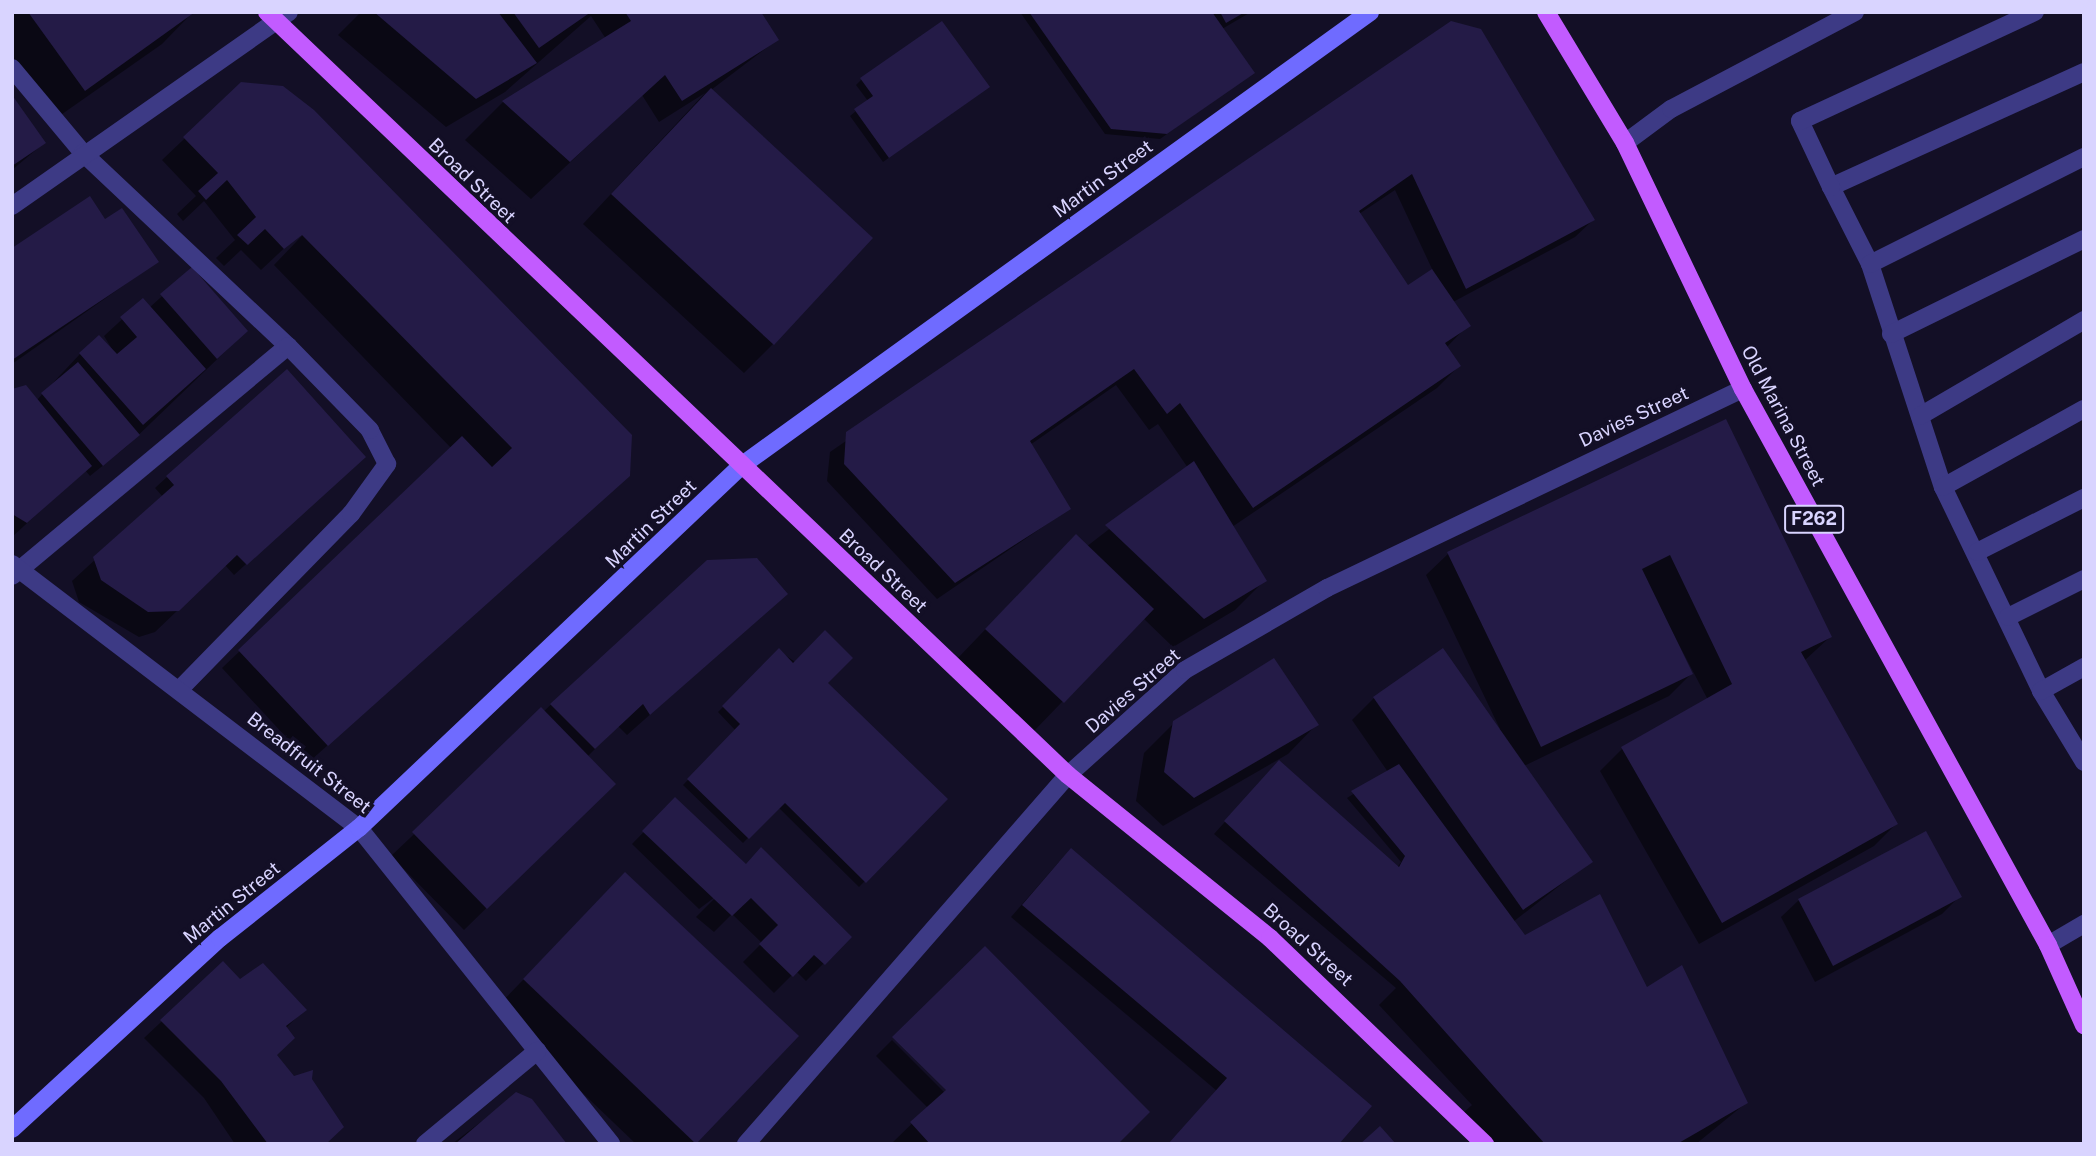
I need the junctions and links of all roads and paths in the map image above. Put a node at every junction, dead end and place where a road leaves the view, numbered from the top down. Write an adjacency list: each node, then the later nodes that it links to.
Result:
1 (1370, 12): 21 (street, Martin Street)
2 (1546, 12): 8 (main road, Old Marina Street / F262)
3 (1855, 12): 8 (street)
4 (2035, 12): 11 (street)
5 (277, 15): 9 (street); 21 (main road, Broad Street)
6 (12, 68): 9 (street)
7 (2084, 72): 11 (street)
8 (1625, 143): 18 (main road, Old Marina Street / F262)
9 (83, 153): 12 (street); 17 (street)
10 (2084, 157): 14 (street)
11 (1831, 187): 14 (street)
12 (12, 205)
13 (2084, 239): 16 (street)
14 (1870, 264): 16 (street)
15 (2084, 320): 20 (street)
16 (1891, 334): 20 (street)
17 (288, 346): 25 (street); 29 (street)
18 (1743, 389): 32 (street, Davies Street); 35 (main road, Old Marina Street / F262)
19 (2084, 409): 22 (street)
20 (1920, 416): 22 (street)
21 (741, 466): 32 (main road, Broad Street); 33 (street, Martin Street)
22 (1943, 487): 24 (street)
23 (2084, 498): 24 (street)
24 (1977, 552): 27 (street)
25 (14, 569): 29 (street, Breadfruit Street)
26 (2084, 579): 27 (street)
27 (2008, 617): 30 (street)
28 (2084, 667): 30 (street)
29 (180, 689): 33 (street, Breadfruit Street)
30 (2041, 691): 31 (street)
31 (2082, 756)
32 (1068, 775): 41 (street, Davies Street); 42 (main road, Broad Street)
33 (359, 828): 37 (street, Breadfruit Street); 38 (street, Martin Street)
34 (2084, 924): 35 (street)
35 (2048, 945): 36 (main road, Old Marina Street / F262)
36 (2084, 1025)
37 (537, 1051): 39 (street); 40 (street, Breadfruit Street)
38 (12, 1129)
39 (425, 1144)
40 (611, 1144)
41 (746, 1144)
42 (1485, 1144)

